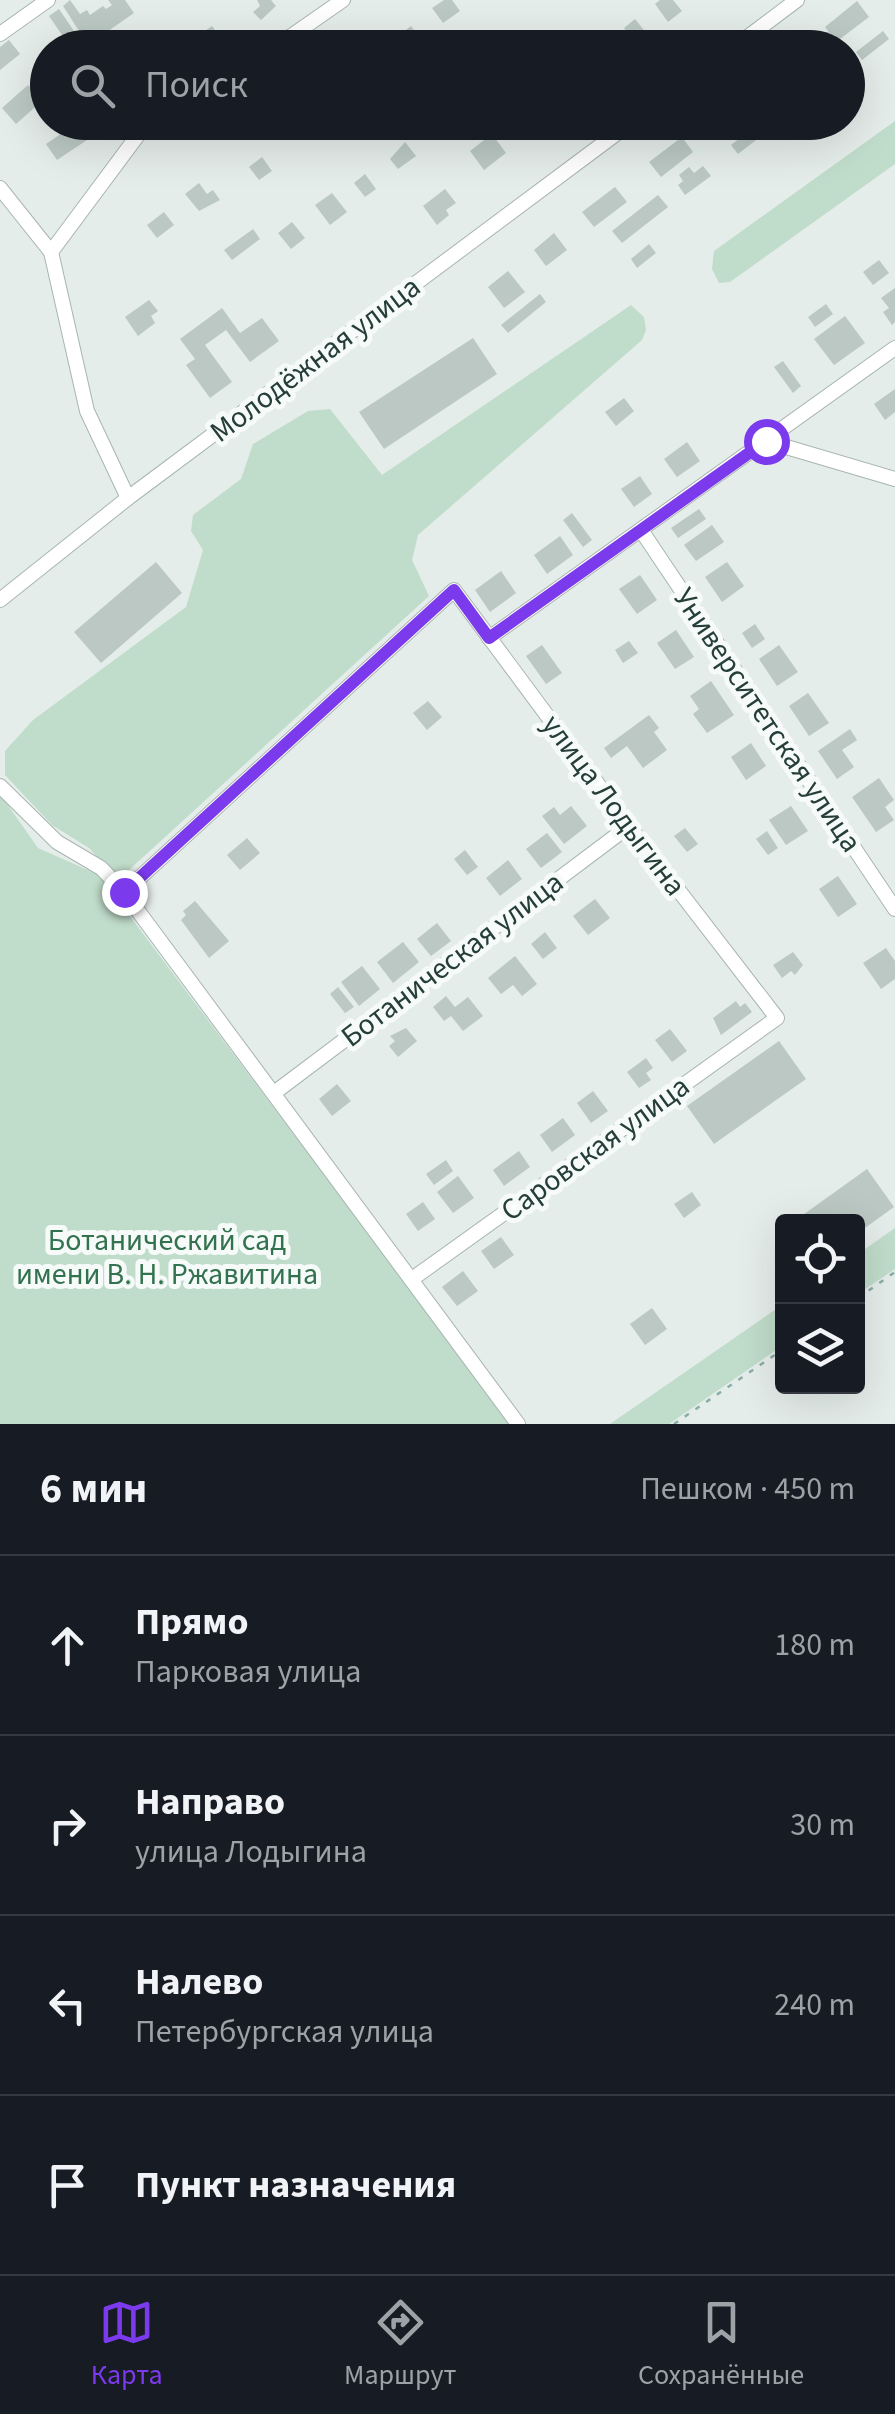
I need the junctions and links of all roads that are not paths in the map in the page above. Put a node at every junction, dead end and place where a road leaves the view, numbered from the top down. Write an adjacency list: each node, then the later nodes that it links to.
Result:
1 (48, 0): 6 (street)
2 (343, 0): 4 (street)
3 (797, 0): 5 (street)
4 (300, 30)
5 (757, 30)
6 (0, 34)
7 (134, 140): 10 (street)
8 (608, 140): 14 (street, Молодёжная улица)
9 (0, 188): 10 (street)
10 (51, 252): 14 (street)
11 (895, 348): 12 (street)
12 (766, 441): 13 (street); 15 (street)
13 (895, 479)
14 (128, 498): 16 (street, Молодёжная улица)
15 (640, 530): 17 (street); 21 (street, Университетская улица)
16 (0, 600)
17 (489, 638): 19 (street, улица Лодыгина); 20 (street, улица Лодыгина)
18 (0, 786): 20 (street)
19 (629, 826): 22 (street, улица Лодыгина); 23 (street, Ботаническая улица)
20 (124, 892): 23 (street)
21 (895, 909)
22 (778, 1018): 24 (street, Саровская улица)
23 (274, 1093): 24 (street)
24 (412, 1279): 25 (street)
25 (518, 1424)

